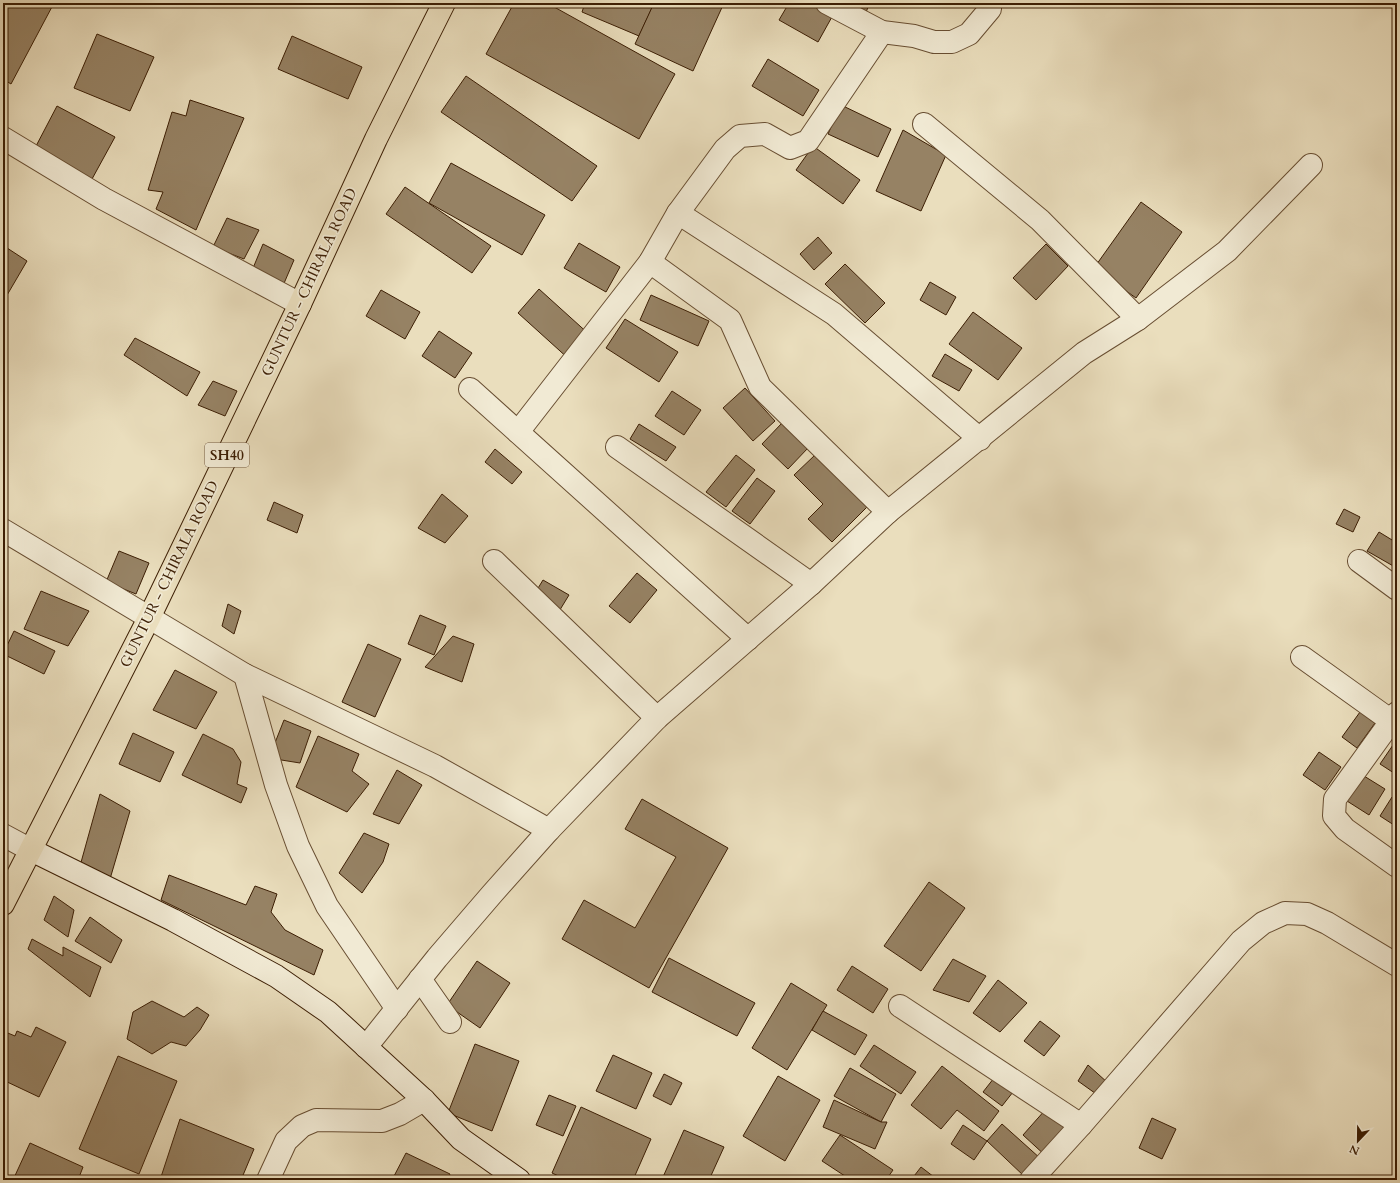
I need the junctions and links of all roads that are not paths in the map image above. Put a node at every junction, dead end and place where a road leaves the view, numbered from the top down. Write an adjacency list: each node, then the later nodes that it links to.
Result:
1 (444, 3): 10 (main road, GUNTUR - CHIRALA ROAD / SH40)
2 (827, 3): 4 (street)
3 (990, 9): 4 (street)
4 (882, 32): 8 (street)
5 (924, 124): 11 (street)
6 (3, 138): 10 (street)
7 (1311, 165): 11 (street)
8 (678, 213): 9 (street); 14 (street)
9 (650, 262): 13 (street); 16 (street)
10 (300, 304): 22 (main road, GUNTUR - CHIRALA ROAD / SH40)
11 (1138, 319): 14 (street)
12 (470, 389): 13 (street)
13 (518, 432): 23 (street)
14 (980, 438): 16 (street)
15 (617, 447): 20 (street)
16 (888, 512): 20 (street)
17 (3, 530): 22 (street)
18 (494, 561): 26 (street)
19 (1359, 561): 21 (street)
20 (811, 584): 23 (street)
21 (1397, 589)
22 (149, 618): 25 (street); 30 (main road, GUNTUR - CHIRALA ROAD / SH40)
23 (748, 639): 26 (street)
24 (1302, 657): 27 (street)
25 (245, 675): 28 (street); 36 (street)
26 (657, 718): 28 (street)
27 (1395, 719): 31 (street)
28 (549, 830): 34 (street)
29 (3, 835): 30 (street)
30 (31, 850): 32 (main road, GUNTUR - CHIRALA ROAD / SH40); 38 (street)
31 (1397, 866)
32 (3, 904)
33 (1397, 965): 40 (street)
34 (420, 979): 36 (street); 37 (street)
35 (900, 1006): 40 (street)
36 (397, 1009): 38 (street)
37 (450, 1022)
38 (366, 1047): 39 (street)
39 (424, 1100): 41 (street); 42 (street)
40 (1081, 1125): 43 (street)
41 (268, 1180)
42 (519, 1180)
43 (1031, 1180)

